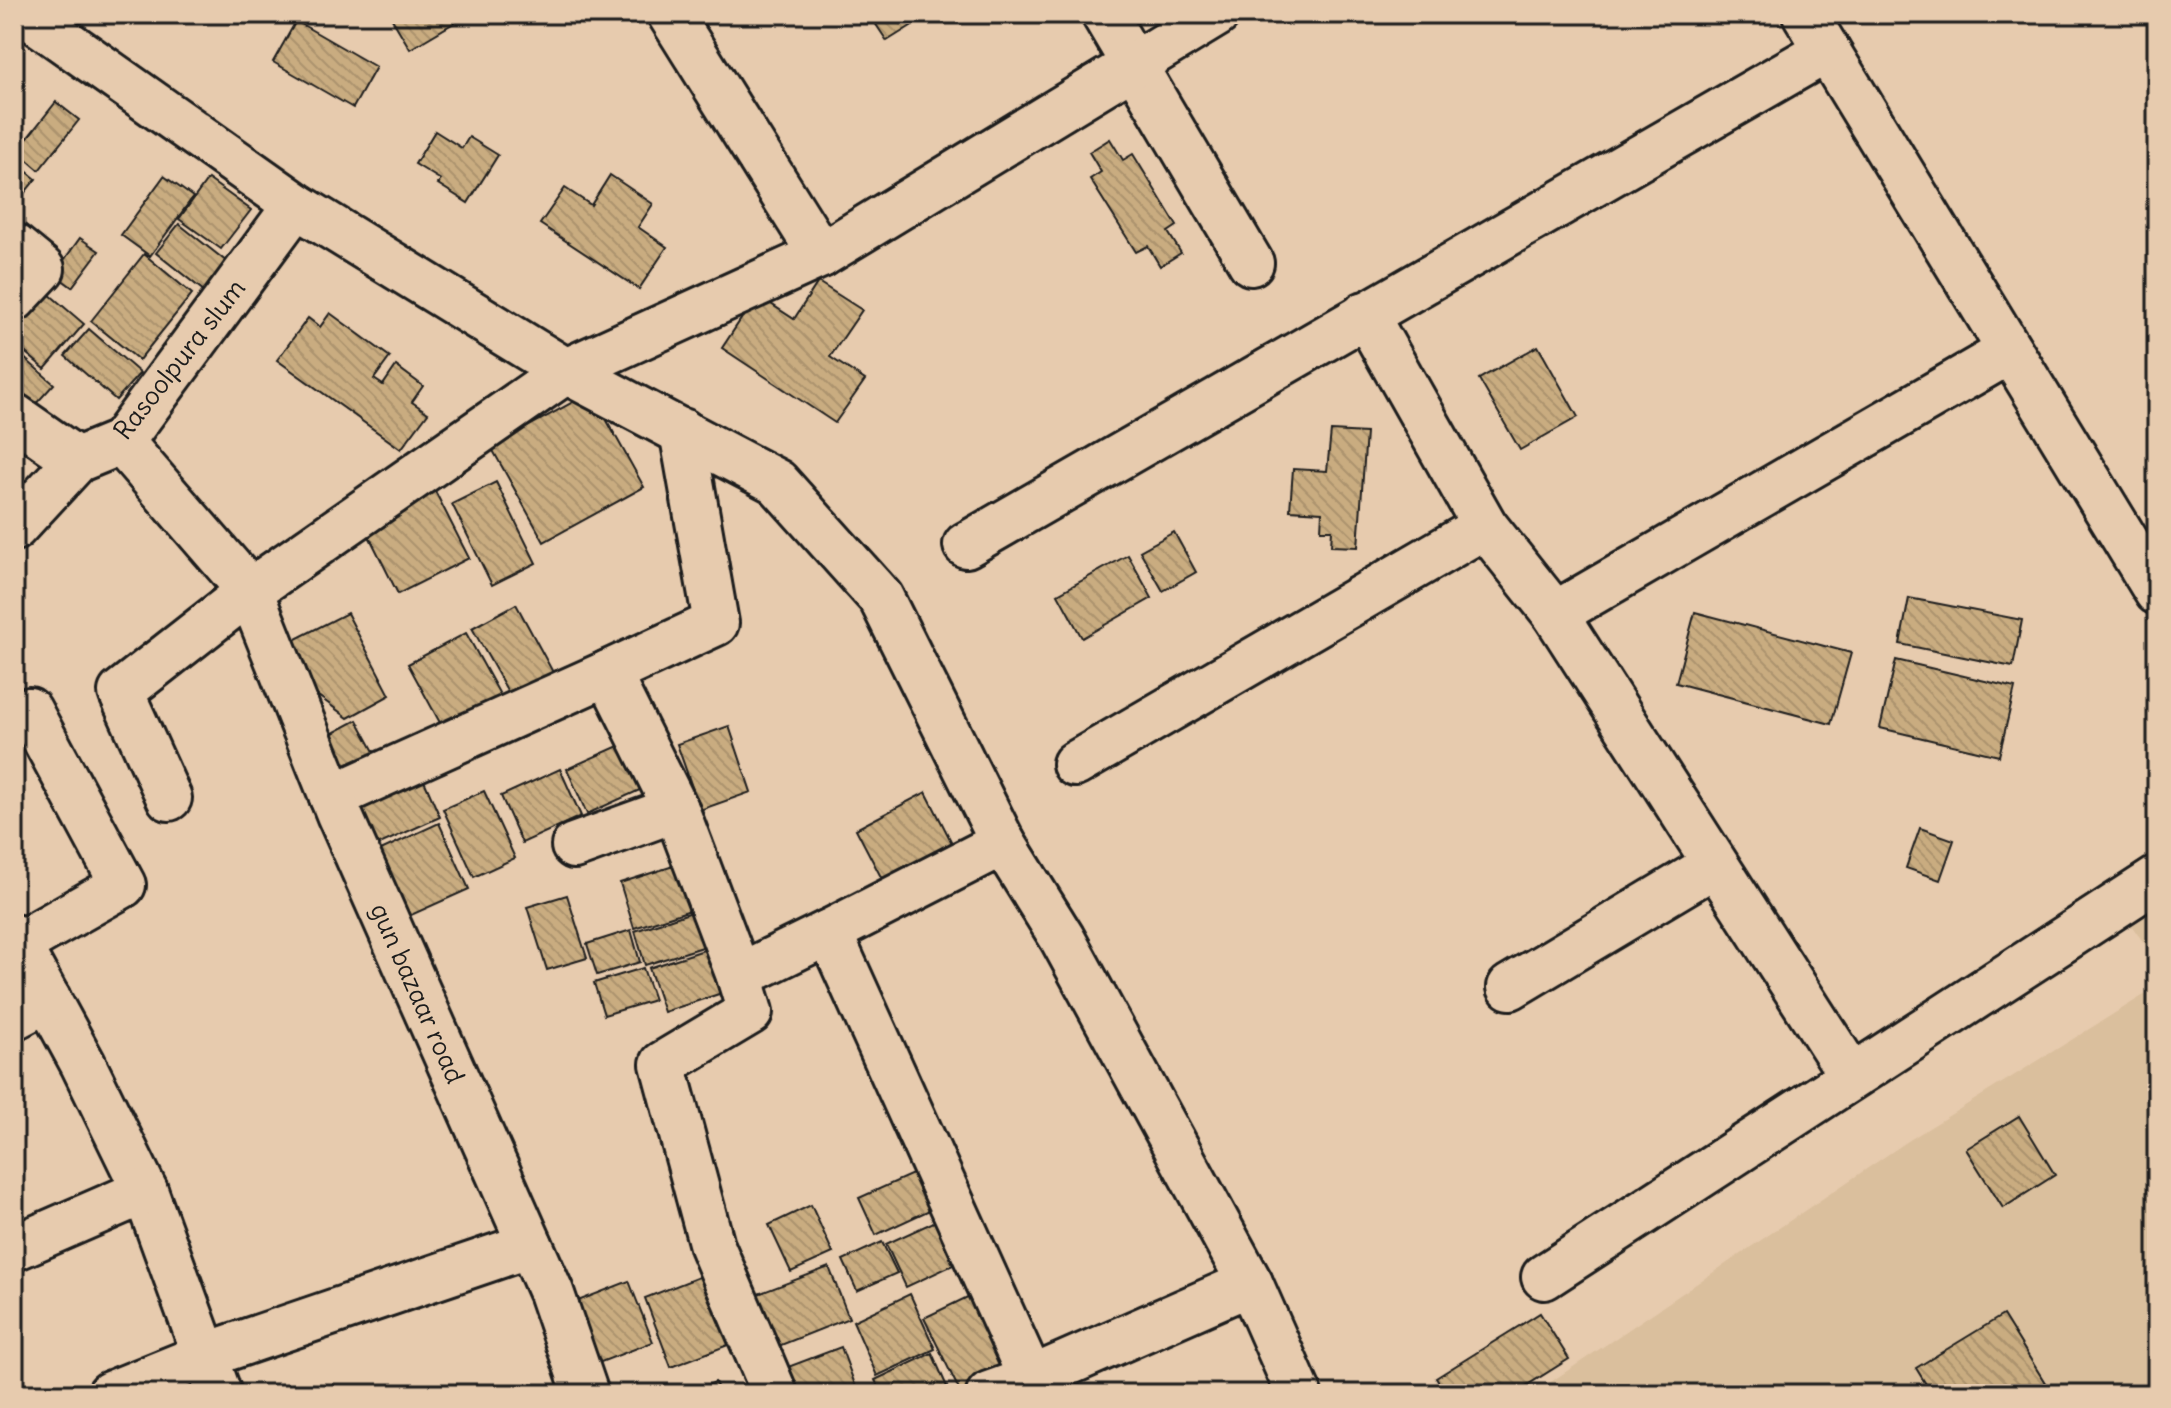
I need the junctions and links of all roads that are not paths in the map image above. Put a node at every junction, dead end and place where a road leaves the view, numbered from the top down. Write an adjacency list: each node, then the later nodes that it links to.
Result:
1 (26, 14): 7 (street)
2 (670, 14): 9 (street)
3 (1104, 14): 6 (street)
4 (1217, 14): 6 (street)
5 (1816, 32): 12 (street); 13 (street)
6 (1136, 65): 9 (street); 10 (street)
7 (296, 205): 14 (street); 17 (street, Rasoolpura slum)
8 (14, 246): 11 (street)
9 (821, 255): 14 (street)
10 (1251, 263)
11 (14, 299)
12 (1365, 314): 19 (street); 21 (street)
13 (2010, 351): 23 (street); 24 (street)
14 (566, 371): 16 (street); 22 (street)
15 (14, 416): 18 (street)
16 (682, 431): 25 (street); 31 (street)
17 (121, 442): 18 (street, Rasoolpura slum); 22 (street, gun bazaar road)
18 (77, 460): 20 (street, Rasoolpura slum)
19 (1485, 526): 24 (street); 27 (street)
20 (14, 528)
21 (966, 545)
22 (250, 591): 28 (street, gun bazaar road); 29 (street)
23 (2157, 592)
24 (1555, 614): 33 (street)
25 (608, 673): 28 (street); 30 (street)
26 (29, 710): 36 (street)
27 (1075, 764)
28 (332, 797): 42 (street, gun bazaar road)
29 (169, 798)
30 (676, 809): 32 (street); 37 (street)
31 (1003, 843): 35 (street); 45 (street)
32 (574, 846)
33 (1714, 865): 38 (street); 40 (street)
34 (2157, 879): 40 (street)
35 (829, 932): 37 (street); 47 (street)
36 (16, 940): 39 (street)
37 (739, 976): 50 (street)
38 (1510, 987)
39 (31, 1008): 41 (street)
40 (1851, 1075): 44 (street)
41 (145, 1191): 43 (street); 46 (street)
42 (530, 1245): 46 (street); 49 (street, gun bazaar road)
43 (14, 1248)
44 (1544, 1277)
45 (1250, 1283): 47 (street); 52 (street)
46 (212, 1375): 48 (street)
47 (1034, 1387): 51 (street)
48 (110, 1394)
49 (586, 1394)
50 (775, 1394)
51 (989, 1394)
52 (1299, 1394)

